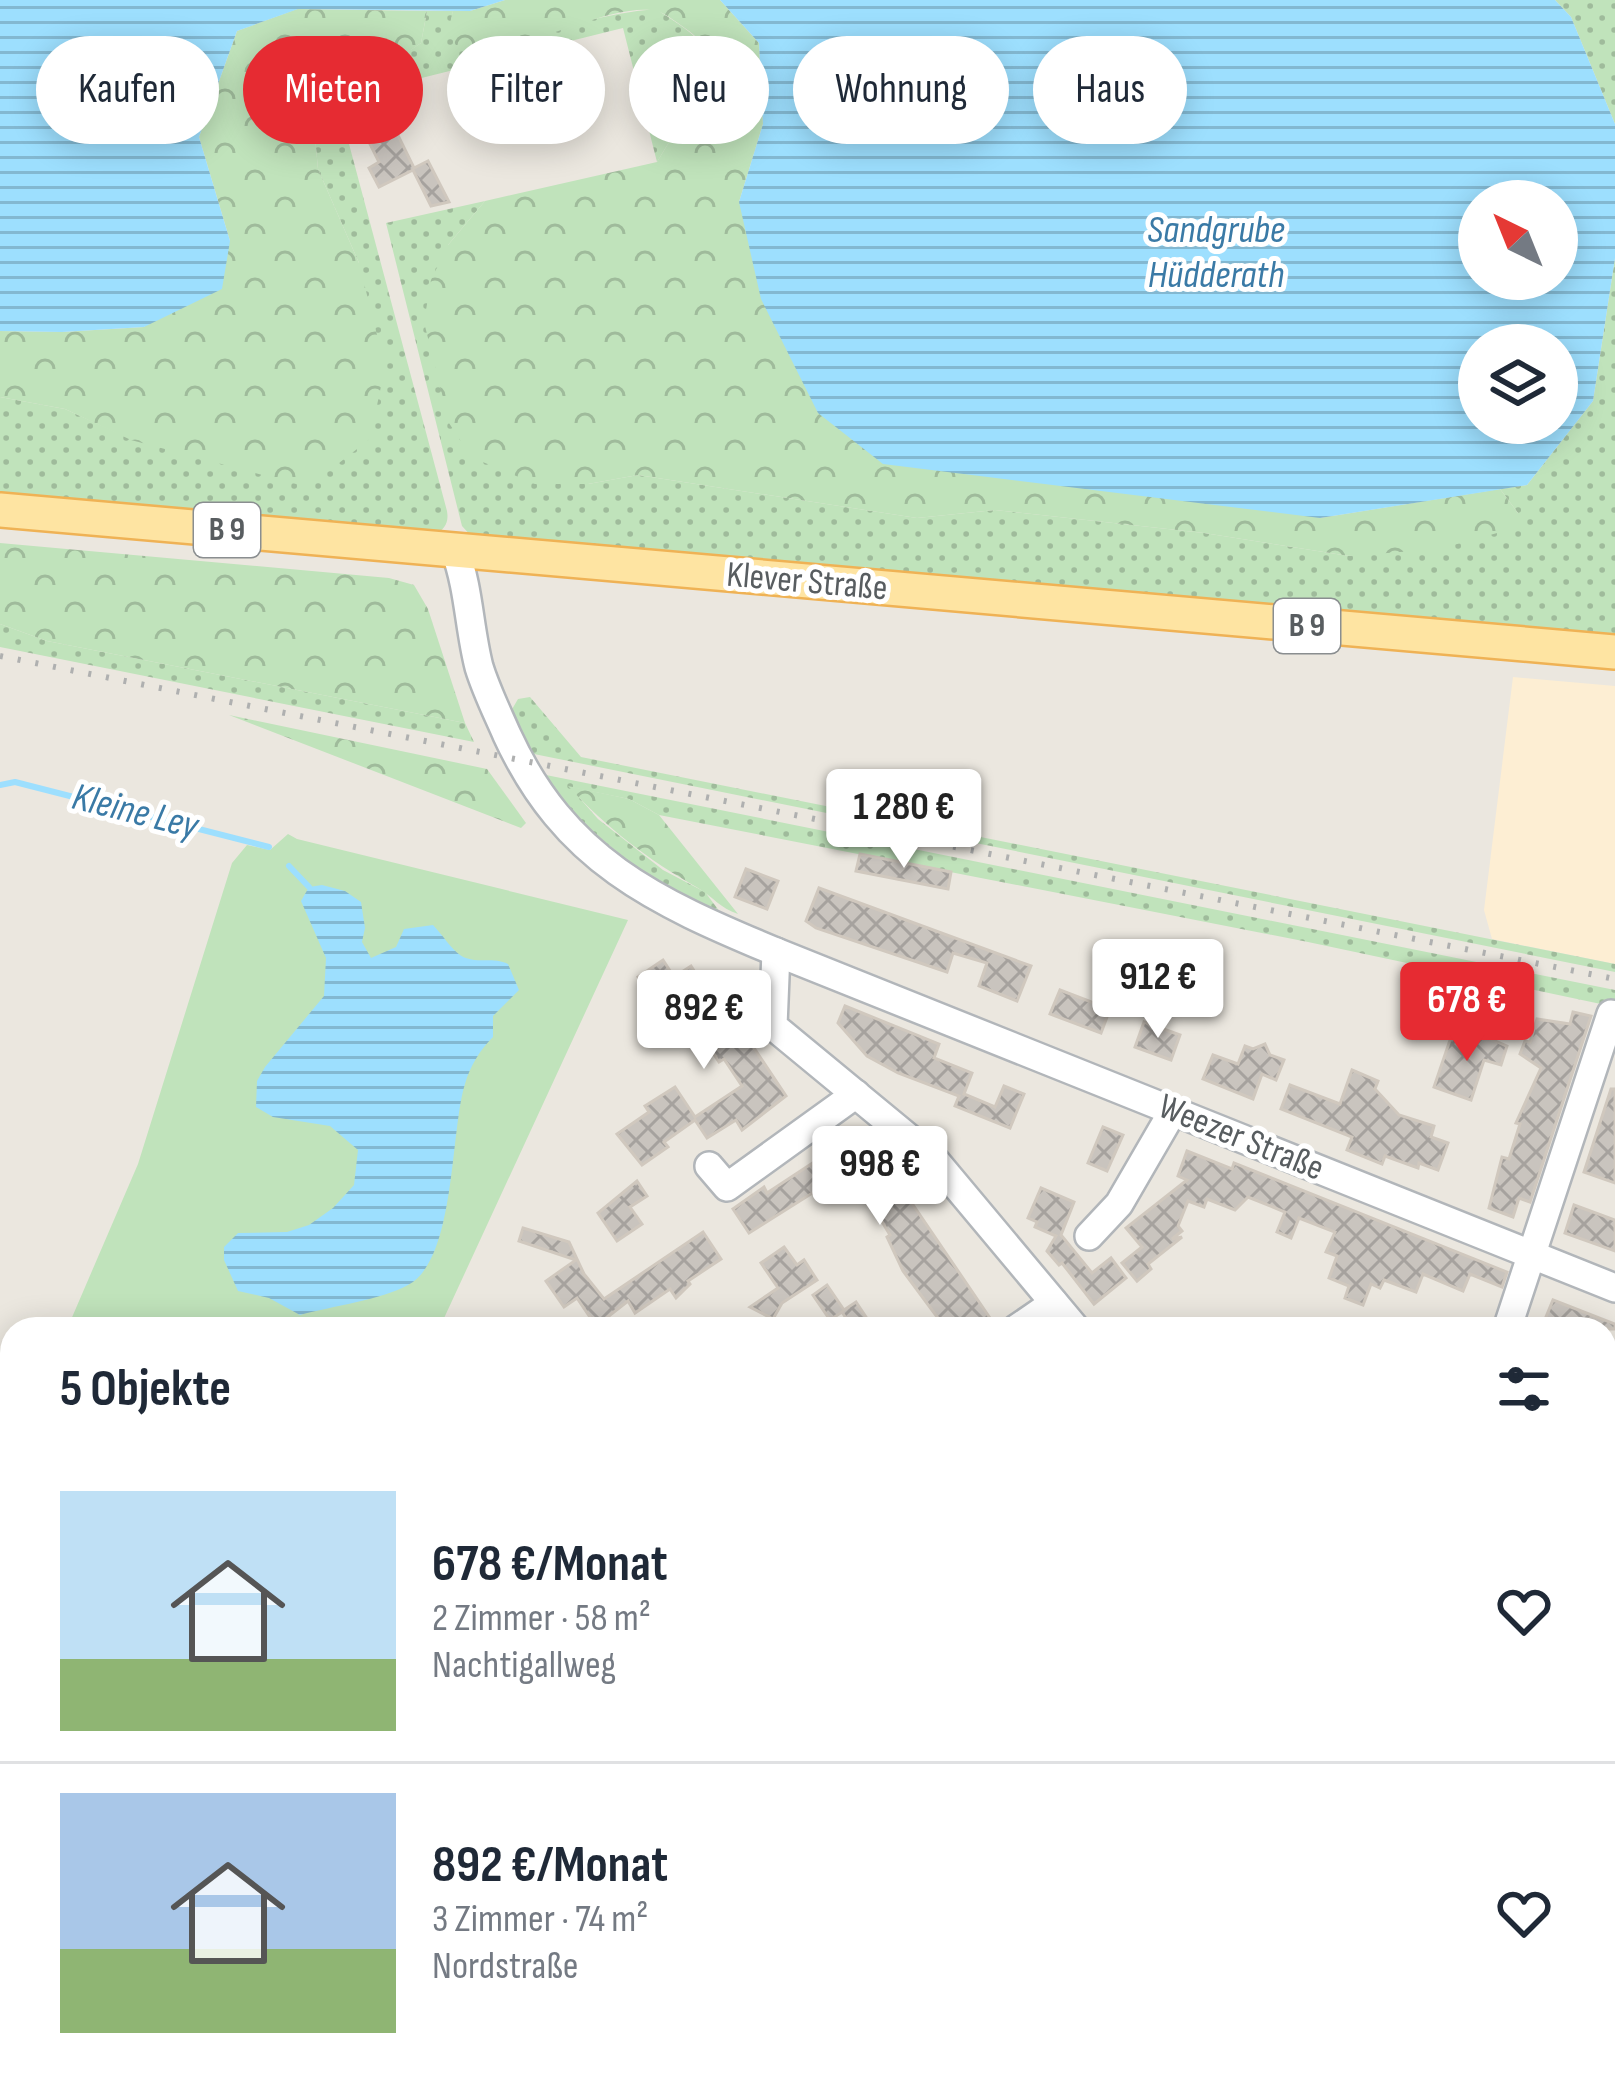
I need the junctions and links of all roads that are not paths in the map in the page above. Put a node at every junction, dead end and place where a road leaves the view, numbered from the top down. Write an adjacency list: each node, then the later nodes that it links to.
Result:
1 (0, 510): 2 (main road, Klever Straße / B 9)
2 (455, 551): 3 (main road, Klever Straße / B 9); 4 (street, Weezer Straße)
3 (1615, 652)
4 (776, 952): 6 (street); 7 (street, Weezer Straße)
5 (1611, 1014): 10 (street)
6 (856, 1094): 8 (street); 12 (street)
7 (1172, 1111): 9 (street); 10 (street, Weezer Straße)
8 (709, 1166)
9 (1089, 1236)
10 (1534, 1256): 11 (street, Weezer Straße); 15 (street)
11 (1615, 1288)
12 (1054, 1303): 13 (street); 14 (street)
13 (1034, 1317)
14 (1066, 1317)
15 (1511, 1317)

